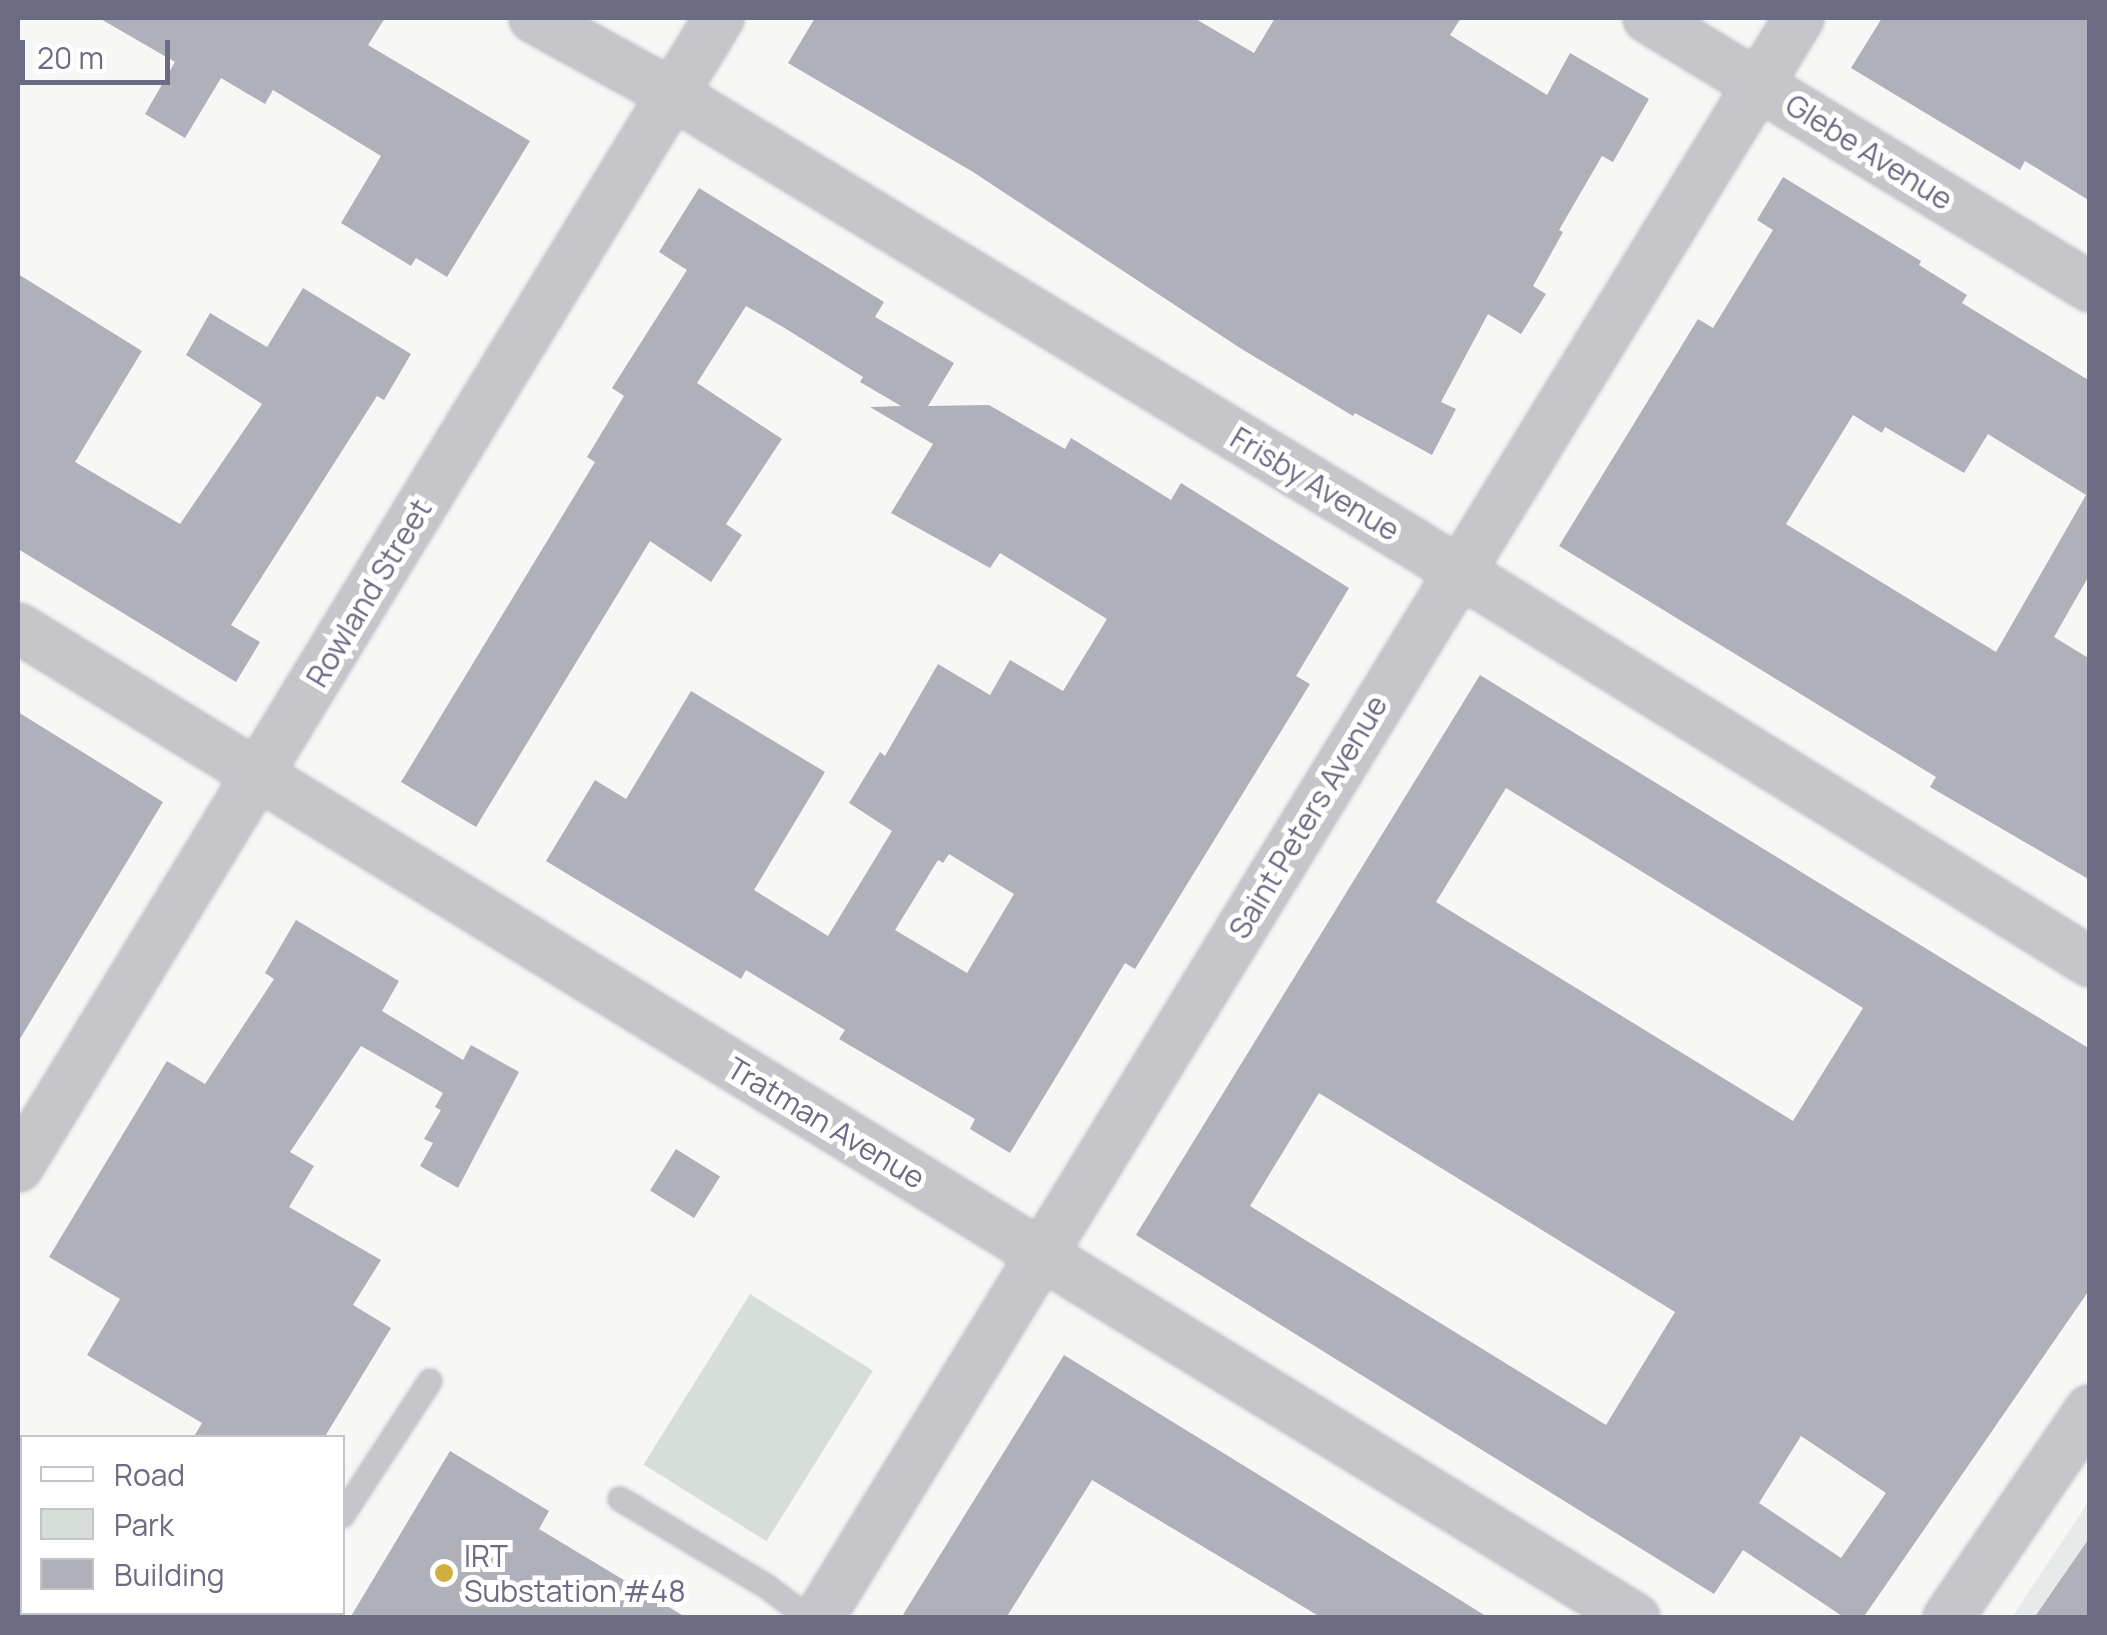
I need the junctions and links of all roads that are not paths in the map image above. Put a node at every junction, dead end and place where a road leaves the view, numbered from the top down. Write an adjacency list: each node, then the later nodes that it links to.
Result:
1 (534, 18): 6 (street, Frisby Avenue)
2 (720, 18): 6 (street, Rowland Street)
3 (1648, 18): 5 (street, Glebe Avenue)
4 (1798, 18): 5 (street, Saint Peters Avenue)
5 (1758, 83): 7 (street, Glebe Avenue); 8 (street, Saint Peters Avenue)
6 (672, 94): 8 (street, Frisby Avenue); 10 (street, Rowland Street)
7 (2090, 287)
8 (1459, 571): 11 (street, Frisby Avenue); 13 (street, Saint Peters Avenue)
9 (18, 628): 10 (street, Tratman Avenue)
10 (258, 776): 12 (street, Rowland Street); 13 (street, Tratman Avenue)
11 (2090, 962)
12 (18, 1167)
13 (1041, 1255): 19 (street, Saint Peters Avenue); 20 (street, Tratman Avenue)
14 (430, 1381): 17 (lane)
15 (2090, 1410): 21 (street)
16 (620, 1499): 18 (lane)
17 (345, 1511)
18 (808, 1618)
19 (819, 1618)
20 (1635, 1618)
21 (1948, 1618)

